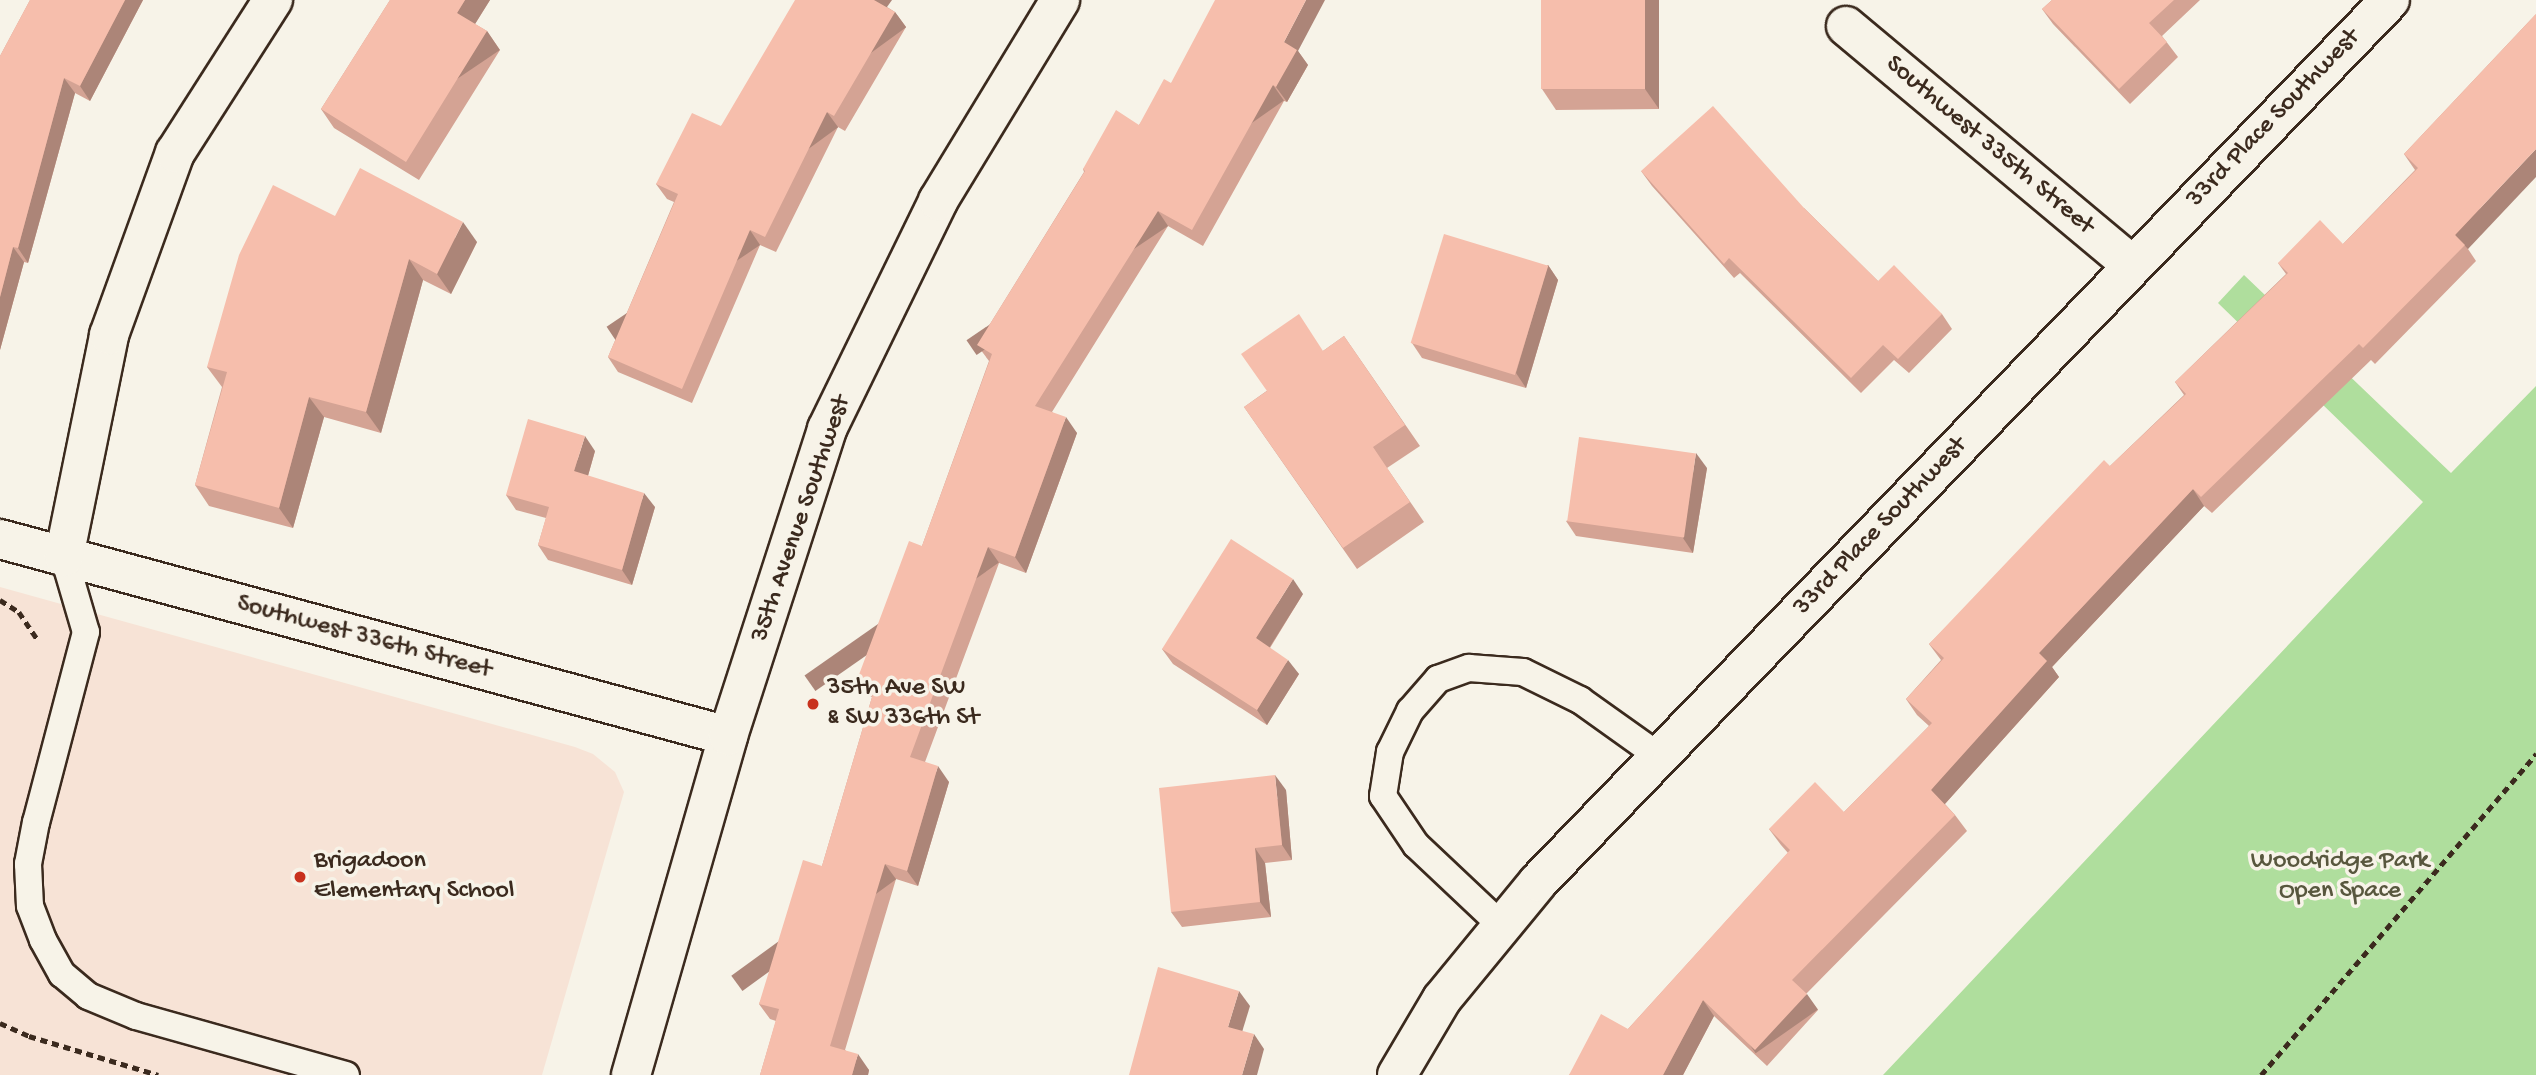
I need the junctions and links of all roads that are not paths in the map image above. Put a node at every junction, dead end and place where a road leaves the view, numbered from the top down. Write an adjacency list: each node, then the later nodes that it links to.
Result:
1 (273, 0): 7 (street)
2 (1060, 0): 8 (street, 35th Avenue Southwest)
3 (2390, 0): 5 (street, 33rd Place Southwest)
4 (1846, 26): 5 (street, Southwest 335th Street)
5 (2132, 265): 9 (street, 33rd Place Southwest)
6 (0, 539): 7 (street, Southwest 336th Street)
7 (64, 557): 8 (street, Southwest 336th Street); 11 (lane)
8 (728, 736): 12 (street, 35th Avenue Southwest)
9 (1660, 757): 10 (street, 33rd Place Southwest); 10 (lane)
10 (1502, 926): 13 (street, 33rd Place Southwest)
11 (346, 1075)
12 (631, 1075)
13 (1398, 1075)

